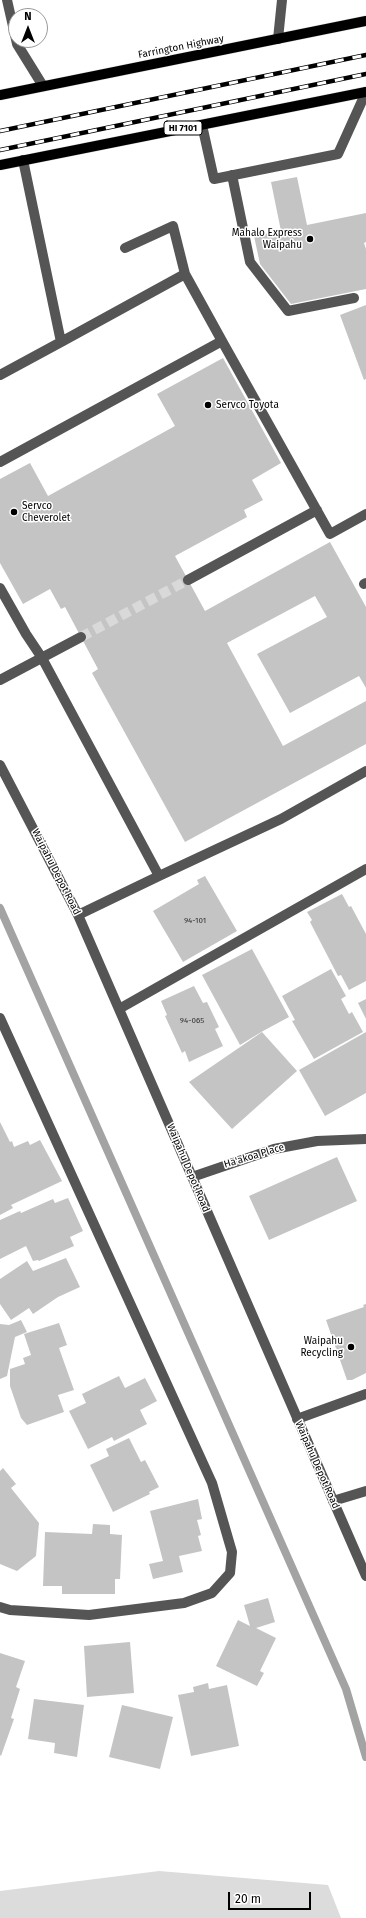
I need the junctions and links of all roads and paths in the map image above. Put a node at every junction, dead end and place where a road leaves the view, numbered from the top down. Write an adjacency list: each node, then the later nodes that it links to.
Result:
1 (7, 0): 5 (street)
2 (282, 0): 4 (street)
3 (366, 22): 4 (main road, Farrington Highway)
4 (278, 39): 5 (main road, Farrington Highway)
5 (43, 86): 7 (main road, Farrington Highway)
6 (366, 92): 8 (main road, HI 7101); 11 (street)
7 (0, 95)
8 (202, 125): 9 (main road, HI 7101); 11 (street)
9 (24, 160): 10 (main road, HI 7101); 16 (street)
10 (0, 165)
11 (232, 175): 14 (street)
12 (125, 248): 13 (street)
13 (185, 274): 15 (street); 16 (street)
14 (354, 298)
15 (222, 341): 18 (street); 19 (street)
16 (61, 342): 17 (street)
17 (0, 374)
18 (0, 462)
19 (317, 510): 20 (street); 21 (street)
20 (366, 514)
21 (188, 580)
22 (0, 588): 24 (street)
23 (80, 637): 24 (street)
24 (42, 658): 25 (street); 29 (street)
25 (0, 680)
26 (0, 765): 30 (street, Waipahu Depot Road)
27 (366, 771): 29 (street)
28 (366, 869): 31 (street)
29 (159, 876): 30 (street)
30 (78, 915): 31 (street, Waipahu Depot Road)
31 (119, 1009): 34 (street, Waipahu Depot Road)
32 (0, 1018): 40 (street)
33 (366, 1139): 34 (street, Ha'akoa Place)
34 (192, 1177): 36 (street, Waipahu Depot Road)
35 (366, 1394): 36 (street)
36 (297, 1419): 38 (street, Waipahu Depot Road)
37 (366, 1491): 38 (street)
38 (333, 1500): 39 (street, Waipahu Depot Road)
39 (366, 1576)
40 (0, 1608)

